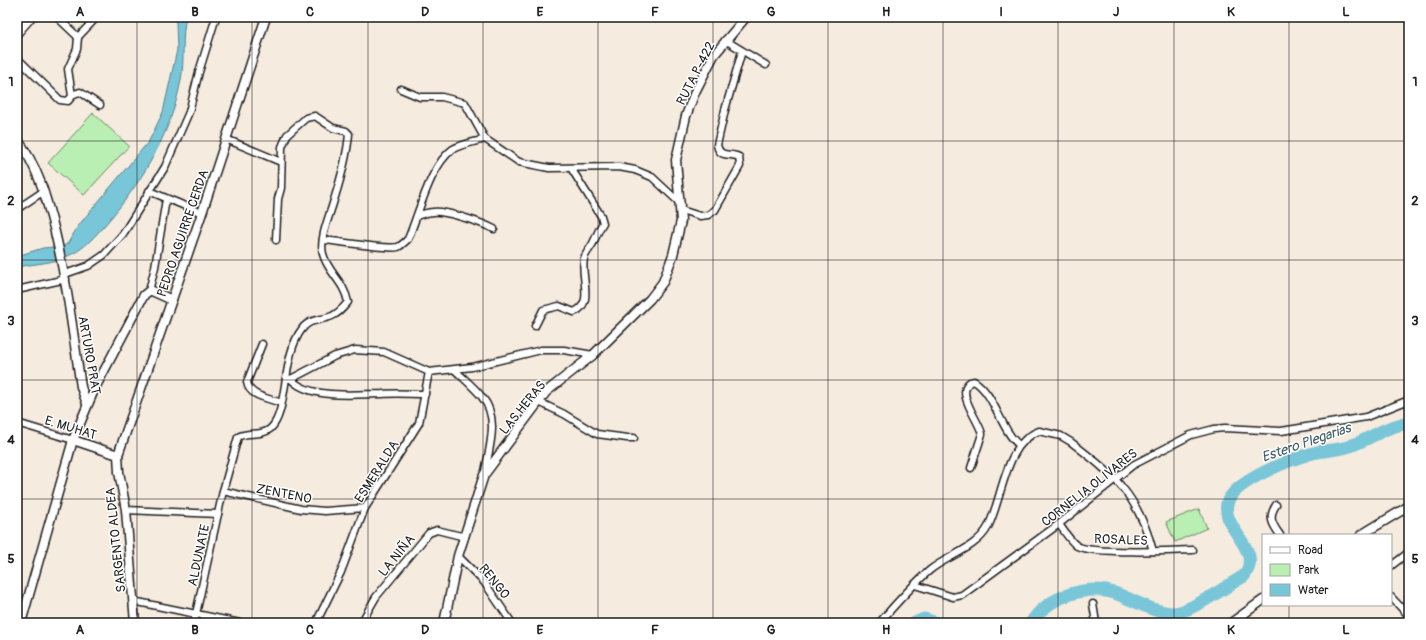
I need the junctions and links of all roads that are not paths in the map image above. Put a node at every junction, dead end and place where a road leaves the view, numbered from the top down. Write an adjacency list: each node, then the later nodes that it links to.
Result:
1 (31, 17): 7 (street)
2 (57, 17): 8 (street)
3 (98, 17): 8 (street)
4 (216, 17): 22 (street)
5 (266, 17): 17 (street, PEDRO AGUIRRE CERDA)
6 (746, 17): 9 (street, RUTA P-422)
7 (17, 33)
8 (78, 37): 14 (street)
9 (725, 40): 10 (street); 23 (street, RUTA P-422)
10 (742, 50): 12 (street); 25 (street)
11 (17, 58): 14 (street)
12 (766, 65)
13 (400, 89): 18 (street)
14 (72, 96): 15 (street)
15 (100, 105)
16 (17, 139): 21 (street, ARTURO PRAT)
17 (226, 139): 19 (street); 27 (street, PEDRO AGUIRRE CERDA)
18 (485, 139): 20 (street); 28 (street)
19 (281, 162): 30 (street); 31 (street)
20 (571, 168): 25 (street); 36 (street)
21 (44, 191): 26 (street); 32 (street, ARTURO PRAT)
22 (149, 191): 24 (street); 32 (street)
23 (678, 194): 25 (street, LAS HERAS)
24 (166, 199): 27 (street); 34 (street)
25 (681, 207): 38 (street, LAS HERAS)
26 (17, 209)
27 (202, 213): 35 (street, PEDRO AGUIRRE CERDA)
28 (419, 215): 29 (street); 31 (street)
29 (494, 229)
30 (276, 240)
31 (323, 240): 41 (street)
32 (65, 274): 33 (street); 46 (street, ARTURO PRAT)
33 (17, 290)
34 (149, 291): 35 (street); 46 (street)
35 (172, 300): 51 (street, PEDRO AGUIRRE CERDA)
36 (535, 326)
37 (262, 344): 45 (street)
38 (593, 355): 39 (street); 44 (street, LAS HERAS)
39 (455, 370): 40 (street); 53 (street)
40 (429, 372): 41 (street); 42 (street, ESMERALDA)
41 (288, 379): 42 (street); 45 (street)
42 (425, 394): 58 (street, ESMERALDA)
43 (1409, 400): 54 (street, CORNELIA OLIVARES)
44 (539, 402): 48 (street); 53 (street, LAS HERAS)
45 (281, 403): 55 (street, ALDUNATE)
46 (87, 404): 49 (street, ARTURO PRAT)
47 (17, 424): 49 (street, E. MUHAT)
48 (634, 438)
49 (73, 440): 51 (street, E. MUHAT); 77 (street, ARTURO PRAT)
50 (1019, 445): 52 (street); 54 (street); 70 (street)
51 (118, 455): 59 (street, SARGENTO ALDEA)
52 (971, 468)
53 (484, 475): 64 (street, LAS HERAS)
54 (1114, 479): 61 (street, CORNELIA OLIVARES); 66 (street)
55 (223, 491): 58 (street, ZENTENO); 60 (street, ALDUNATE)
56 (1276, 505): 62 (street)
57 (1409, 506): 63 (street)
58 (365, 508): 81 (street, ESMERALDA)
59 (126, 510): 60 (street); 72 (street, SARGENTO ALDEA)
60 (218, 514): 75 (street, ALDUNATE)
61 (1059, 524): 66 (street, ROSALES); 70 (street, CORNELIA OLIVARES)
62 (1279, 534)
63 (1363, 534)
64 (465, 537): 68 (street, LAS HERAS); 82 (street, LA NIÑA)
65 (1194, 550): 66 (street, ROSALES)
66 (1153, 551)
67 (1409, 552): 69 (street)
68 (458, 556): 83 (street, LAS HERAS); 84 (street, RENGO)
69 (1392, 565)
70 (915, 585): 85 (street)
71 (1392, 598): 76 (street)
72 (133, 600): 75 (street); 78 (street, SARGENTO ALDEA)
73 (1262, 601): 87 (street)
74 (1093, 604): 86 (street)
75 (196, 613): 79 (street, ALDUNATE); 80 (street)
76 (1409, 616)
77 (21, 623)
78 (135, 623)
79 (194, 623)
80 (240, 623)
81 (316, 623)
82 (361, 623)
83 (444, 623)
84 (512, 623)
85 (879, 623)
86 (1096, 623)
87 (1231, 623)

